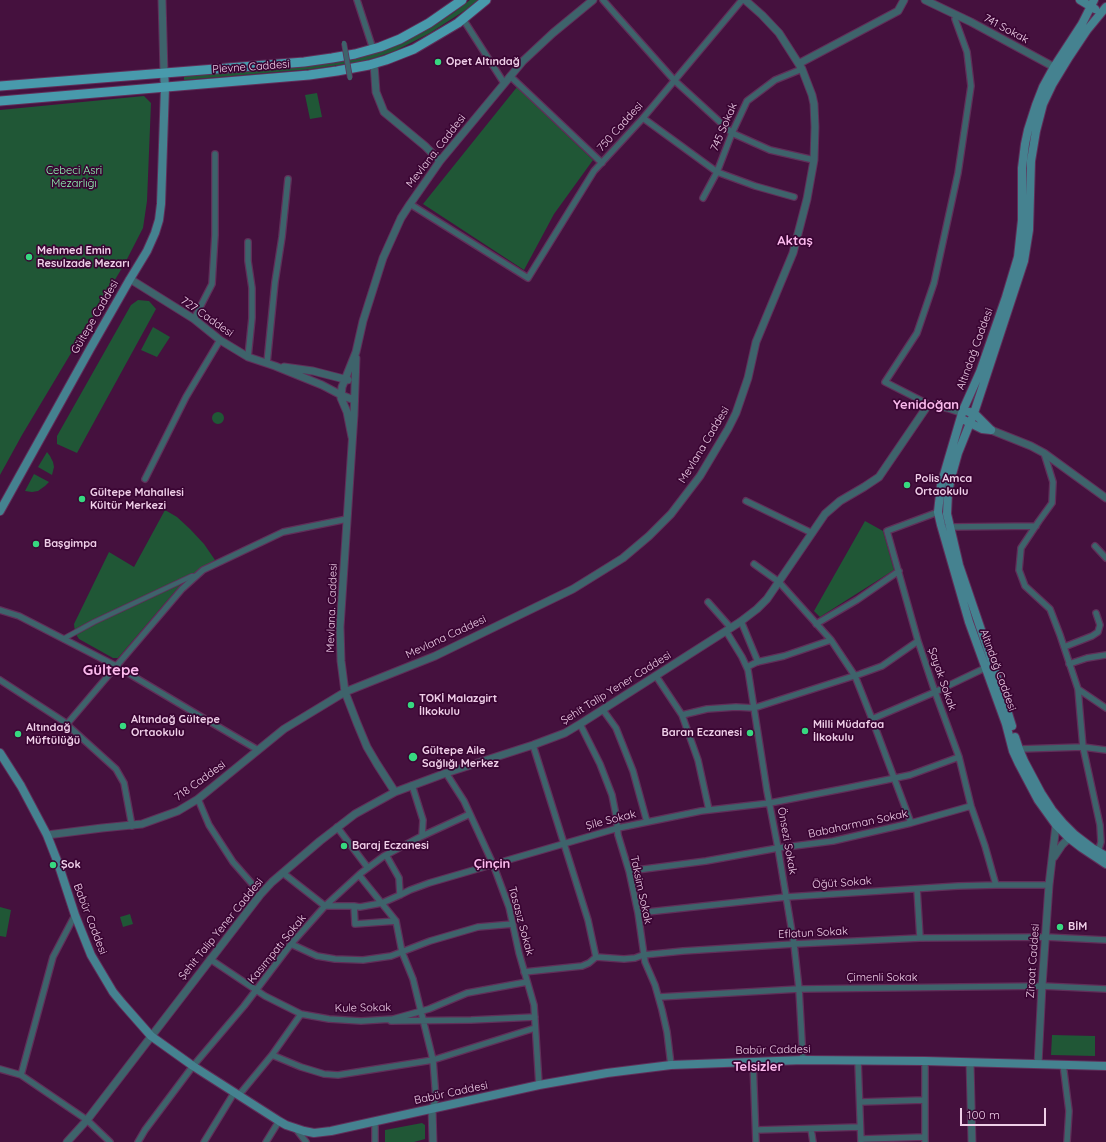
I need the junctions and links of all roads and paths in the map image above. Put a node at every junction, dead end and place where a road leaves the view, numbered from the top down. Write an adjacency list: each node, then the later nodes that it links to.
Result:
1 (162, 0): 20 (street)
2 (358, 0): 16 (street)
3 (462, 0): 16 (main road, Plevne Caddesi)
4 (486, 0): 13 (main road, Plevne Caddesi)
5 (593, 0): 21 (street, Mevlana. Caddesi)
6 (603, 0): 23 (street)
7 (743, 0): 18 (street); 23 (street, 750 Caddesi)
8 (904, 0): 18 (street, 745 Sokak)
9 (925, 0): 19 (street, 741 Sokak)
10 (1080, 0): 11 (main road)
11 (1092, 3): 12 (main road); 19 (main road, Altındağ Caddesi)
12 (1104, 12): 52 (main road, Altındağ Caddesi)
13 (463, 19): 17 (main road, Plevne Caddesi); 24 (street)
14 (955, 19): 51 (street)
15 (344, 43): 22 (street, bridge)
16 (373, 49): 20 (main road, Plevne Caddesi)
17 (374, 64): 26 (main road, Plevne Caddesi); 31 (street)
18 (801, 66): 29 (street, 745 Sokak); 32 (street, Mevlana Caddesi)
19 (1054, 67): 53 (main road, Altındağ Caddesi)
20 (164, 73): 25 (main road, Plevne Caddesi); 26 (main road, Gültepe Caddesi)
21 (510, 76): 24 (street, Mevlana. Caddesi); 33 (street)
22 (350, 78)
23 (674, 80): 28 (street, 750 Caddesi); 29 (street)
24 (504, 83): 31 (street, Mevlana. Caddesi)
25 (0, 86)
26 (165, 87): 27 (main road, Plevne Caddesi); 40 (main road, Gültepe Caddesi)
27 (0, 101)
28 (643, 118): 33 (street, 750 Caddesi); 34 (street)
29 (732, 133): 32 (street); 34 (street, 745 Sokak)
30 (215, 154): 41 (street)
31 (440, 160): 38 (street, Mevlana. Caddesi)
32 (814, 160): 93 (street, Mevlana Caddesi)
33 (602, 163): 38 (street, 750 Caddesi)
34 (717, 172): 36 (street); 37 (street, 745 Sokak)
35 (288, 180): 45 (street)
36 (794, 197)
37 (703, 198)
38 (410, 204): 43 (street, Mevlana. Caddesi)
39 (248, 242): 44 (street)
40 (130, 279): 41 (street, 727 Caddesi); 61 (main road, Gültepe Caddesi)
41 (194, 319): 42 (street, 727 Caddesi)
42 (220, 340): 44 (street, 727 Caddesi); 58 (street)
43 (356, 352): 47 (street, Mevlana. Caddesi); 48 (street, Mevlana. Caddesi)
44 (248, 357): 45 (street, 727 Caddesi)
45 (267, 363): 46 (street, 727 Caddesi)
46 (275, 366): 47 (street, 727 Caddesi); 49 (street, 727 Caddesi)
47 (344, 380): 48 (street, 727 Caddesi); 49 (street, Mevlana. Caddesi)
48 (354, 380): 50 (street, Mevlana. Caddesi)
49 (341, 395): 50 (street, 727 Caddesi); 56 (street, Mevlana. Caddesi)
50 (354, 400): 56 (street, Mevlana. Caddesi)
51 (932, 406): 53 (street); 66 (street, Şehit Talip Yener Caddesi)
52 (974, 413): 53 (main road); 54 (main road, Altındağ Caddesi); 55 (main road)
53 (962, 414): 54 (main road); 62 (main road, Altındağ Caddesi)
54 (969, 423): 55 (main road); 65 (main road, Altındağ Caddesi)
55 (991, 430): 57 (street)
56 (352, 437): 63 (street, Mevlana. Caddesi)
57 (1044, 453): 59 (street); 64 (street)
58 (145, 479)
59 (1106, 498)
60 (746, 501): 66 (street)
61 (0, 512)
62 (938, 512): 70 (street, Şayak Sokak); 88 (main road, Altındağ Caddesi)
63 (347, 520): 71 (street); 93 (street, Mevlana. Caddesi)
64 (1036, 526): 65 (street); 82 (street)
65 (950, 527): 105 (main road, Altındağ Caddesi)
66 (812, 533): 72 (street, Şehit Talip Yener Caddesi)
67 (1096, 546): 68 (street)
68 (1106, 558)
69 (754, 564): 72 (street)
70 (898, 571): 77 (street); 81 (street, Şayak Sokak)
71 (197, 576): 79 (street); 86 (street)
72 (778, 582): 76 (street, Şehit Talip Yener Caddesi); 77 (street)
73 (708, 602): 78 (street, Önsezi Sokak)
74 (0, 610): 79 (street)
75 (1096, 613): 82 (street)
76 (741, 621): 78 (street, Şehit Talip Yener Caddesi); 84 (street)
77 (816, 624): 80 (street)
78 (728, 630): 87 (street, Önsezi Sokak); 89 (street, Şehit Talip Yener Caddesi)
79 (63, 639): 86 (street)
80 (831, 640): 84 (street); 90 (street)
81 (918, 641): 90 (street); 94 (street, Şayak Sokak)
82 (1064, 647): 85 (street)
83 (1106, 655): 85 (street)
84 (758, 662): 87 (street)
85 (1069, 664): 92 (street)
86 (116, 666): 100 (street); 104 (street)
87 (747, 667): 95 (street, Önsezi Sokak)
88 (985, 668): 94 (street); 120 (main road, Altındağ Caddesi)
89 (656, 676): 97 (street, Şehit Talip Yener Caddesi); 98 (street)
90 (855, 676): 95 (street); 99 (street)
91 (0, 680): 100 (street)
92 (1078, 689): 96 (street); 103 (street)
93 (345, 692): 104 (street, 718 Caddesi); 112 (street, Mevlana. Caddesi)
94 (935, 692): 99 (street); 108 (street, Şayak Sokak)
95 (754, 708): 98 (street); 114 (street, Önsezi Sokak)
96 (1106, 708)
97 (604, 710): 101 (street, Şehit Talip Yener Caddesi); 118 (street)
98 (682, 716): 116 (street)
99 (872, 718): 110 (street)
100 (67, 724): 121 (street)
101 (580, 724): 102 (street, Şehit Talip Yener Caddesi); 123 (street, Taksim Sokak)
102 (533, 745): 109 (street, Şehit Talip Yener Caddesi); 127 (street)
103 (1082, 747): 105 (street); 106 (street); 129 (street)
104 (258, 750): 113 (street, 718 Caddesi)
105 (1019, 750): 126 (main road, Altındağ Caddesi)
106 (1106, 750)
107 (0, 753): 124 (main road, Babür Caddesi)
108 (959, 757): 110 (street, Şile Sokak); 115 (street, Şayak Sokak)
109 (446, 773): 111 (street, Şehit Talip Yener Caddesi); 117 (street, Tasasız Sokak)
110 (895, 778): 114 (street, Şile Sokak); 119 (street)
111 (412, 786): 112 (street, Şehit Talip Yener Caddesi); 125 (street)
112 (395, 792): 122 (street, Şehit Talip Yener Caddesi)
113 (198, 799): 121 (street, 718 Caddesi); 141 (street)
114 (770, 803): 116 (street, Şile Sokak); 128 (street, Önsezi Sokak)
115 (971, 806): 119 (street, Babaharman Sokak); 139 (street, Şayak Sokak)
116 (709, 810): 118 (street, Şile Sokak)
117 (470, 814): 125 (street, Kasımpatı Sokak); 133 (street, Tasasız Sokak)
118 (647, 822): 123 (street, Şile Sokak)
119 (911, 823): 128 (street, Babaharman Sokak)
120 (1056, 825): 126 (main road, Altındağ Caddesi); 132 (street, Ziraat Caddesi)
121 (132, 826): 124 (street, 718 Caddesi)
122 (337, 828): 135 (street); 137 (street, Şehit Talip Yener Caddesi)
123 (618, 828): 127 (street, Şile Sokak); 136 (street, Taksim Sokak)
124 (47, 835): 149 (main road, Babür Caddesi)
125 (422, 836): 130 (street, Kasımpatı Sokak)
126 (1072, 836): 129 (main road, Altındağ Caddesi); 132 (street, Ziraat Caddesi); 134 (main road, Altındağ Caddesi)
127 (564, 844): 133 (street, Şile Sokak); 159 (street)
128 (778, 848): 136 (street, Babaharman Sokak); 144 (street, Önsezi Sokak)
129 (1098, 852): 131 (main road, Altındağ Caddesi)
130 (386, 855): 135 (street, Kasımpatı Sokak); 143 (street)
131 (1106, 856)
132 (1052, 860): 140 (street, Ziraat Caddesi)
133 (493, 864): 143 (street, Şile Sokak); 151 (street, Tasasız Sokak)
134 (1106, 864)
135 (368, 868): 138 (street, Kasımpatı Sokak)
136 (629, 871): 148 (street, Taksim Sokak)
137 (283, 873): 146 (street); 160 (street, Şehit Talip Yener Caddesi)
138 (359, 875): 145 (street); 146 (street, Kasımpatı Sokak)
139 (996, 884): 140 (street, Öğüt Sokak); 142 (street, Öğüt Sokak)
140 (1049, 885): 152 (street, Ziraat Caddesi)
141 (254, 886)
142 (917, 889): 144 (street, Öğüt Sokak); 153 (street)
143 (400, 895): 145 (street, Şile Sokak)
144 (786, 897): 148 (street, Öğüt Sokak); 156 (street, Önsezi Sokak)
145 (382, 903): 147 (street, Şile Sokak); 150 (street)
146 (325, 906): 147 (street, Şile Sokak); 155 (street, Kasımpatı Sokak)
147 (354, 906): 150 (street)
148 (638, 913): 158 (street, Taksim Sokak)
149 (75, 915): 174 (main road, Babür Caddesi); 188 (street)
150 (396, 921): 157 (street)
151 (513, 924): 157 (street); 161 (street, Tasasız Sokak)
152 (1045, 937): 153 (street, Eflatun Sokak); 154 (street, Eflatun Sokak); 163 (street, Ziraat Caddesi)
153 (920, 938): 156 (street, Eflatun Sokak)
154 (1106, 940)
155 (291, 944): 157 (street); 166 (street, Kasımpatı Sokak)
156 (794, 944): 158 (street, Eflatun Sokak); 164 (street, Önsezi Sokak)
157 (402, 952): 168 (street)
158 (643, 955): 159 (street, Eflatun Sokak); 167 (street, Taksim Sokak)
159 (596, 956): 161 (street)
160 (210, 959): 166 (street, Kule Sokak); 174 (street, Şehit Talip Yener Caddesi)
161 (524, 972): 162 (street, Tasasız Sokak)
162 (527, 982): 168 (street, Kule Sokak); 170 (street, Tasasız Sokak)
163 (1042, 986): 164 (street, Çimenli Sokak); 165 (street, Çimenli Sokak); 183 (street, Ziraat Caddesi)
164 (799, 989): 167 (street, Çimenli Sokak); 177 (street, Önsezi Sokak)
165 (1106, 989)
166 (256, 991): 169 (street, Kule Sokak); 185 (street, Kasımpatı Sokak)
167 (659, 997): 182 (street, Taksim Sokak)
168 (422, 1011): 171 (street, Kule Sokak); 172 (street)
169 (301, 1014): 171 (street, Kule Sokak); 175 (street)
170 (534, 1017): 172 (street); 173 (street, Tasasız Sokak)
171 (381, 1020): 172 (street)
172 (424, 1022): 176 (street)
173 (535, 1028): 176 (street); 189 (street, Tasasız Sokak)
174 (151, 1036): 185 (main road, Babür Caddesi); 194 (street, Şehit Talip Yener Caddesi)
175 (272, 1055): 176 (street); 190 (street)
176 (433, 1060): 193 (street)
177 (803, 1060): 178 (main road, Babür Caddesi); 179 (main road, Babür Caddesi)
178 (753, 1061): 182 (main road, Babür Caddesi); 200 (street)
179 (858, 1061): 180 (main road, Babür Caddesi); 192 (street)
180 (925, 1061): 181 (main road, Babür Caddesi); 191 (street)
181 (970, 1062): 183 (main road, Babür Caddesi); 213 (street)
182 (671, 1064): 189 (main road, Babür Caddesi)
183 (1038, 1064): 184 (main road, Babür Caddesi)
184 (1063, 1064): 186 (main road, Babür Caddesi); 214 (street)
185 (193, 1066): 190 (main road, Babür Caddesi); 205 (street, Kasımpatı Sokak)
186 (1106, 1066)
187 (0, 1069): 188 (street)
188 (21, 1075): 194 (street)
189 (539, 1085): 193 (main road, Babür Caddesi)
190 (237, 1094): 195 (main road, Babür Caddesi); 206 (street)
191 (924, 1100): 192 (street); 201 (street)
192 (860, 1102): 197 (street)
193 (432, 1108): 196 (main road, Babür Caddesi); 210 (street)
194 (87, 1120): 203 (street, Şehit Talip Yener Caddesi); 204 (street)
195 (280, 1121): 199 (main road, Babür Caddesi); 207 (street)
196 (375, 1121): 199 (main road, Babür Caddesi); 209 (street)
197 (860, 1127): 198 (street); 202 (street)
198 (811, 1128): 200 (street); 212 (street)
199 (296, 1129): 208 (street)
200 (756, 1130): 211 (street)
201 (925, 1139): 202 (street)
202 (860, 1141)
203 (67, 1142)
204 (110, 1142)
205 (138, 1142)
206 (204, 1142)
207 (266, 1142)
208 (306, 1142)
209 (375, 1142)
210 (433, 1142)
211 (756, 1142)
212 (812, 1142)
213 (972, 1142)
214 (1067, 1142)

